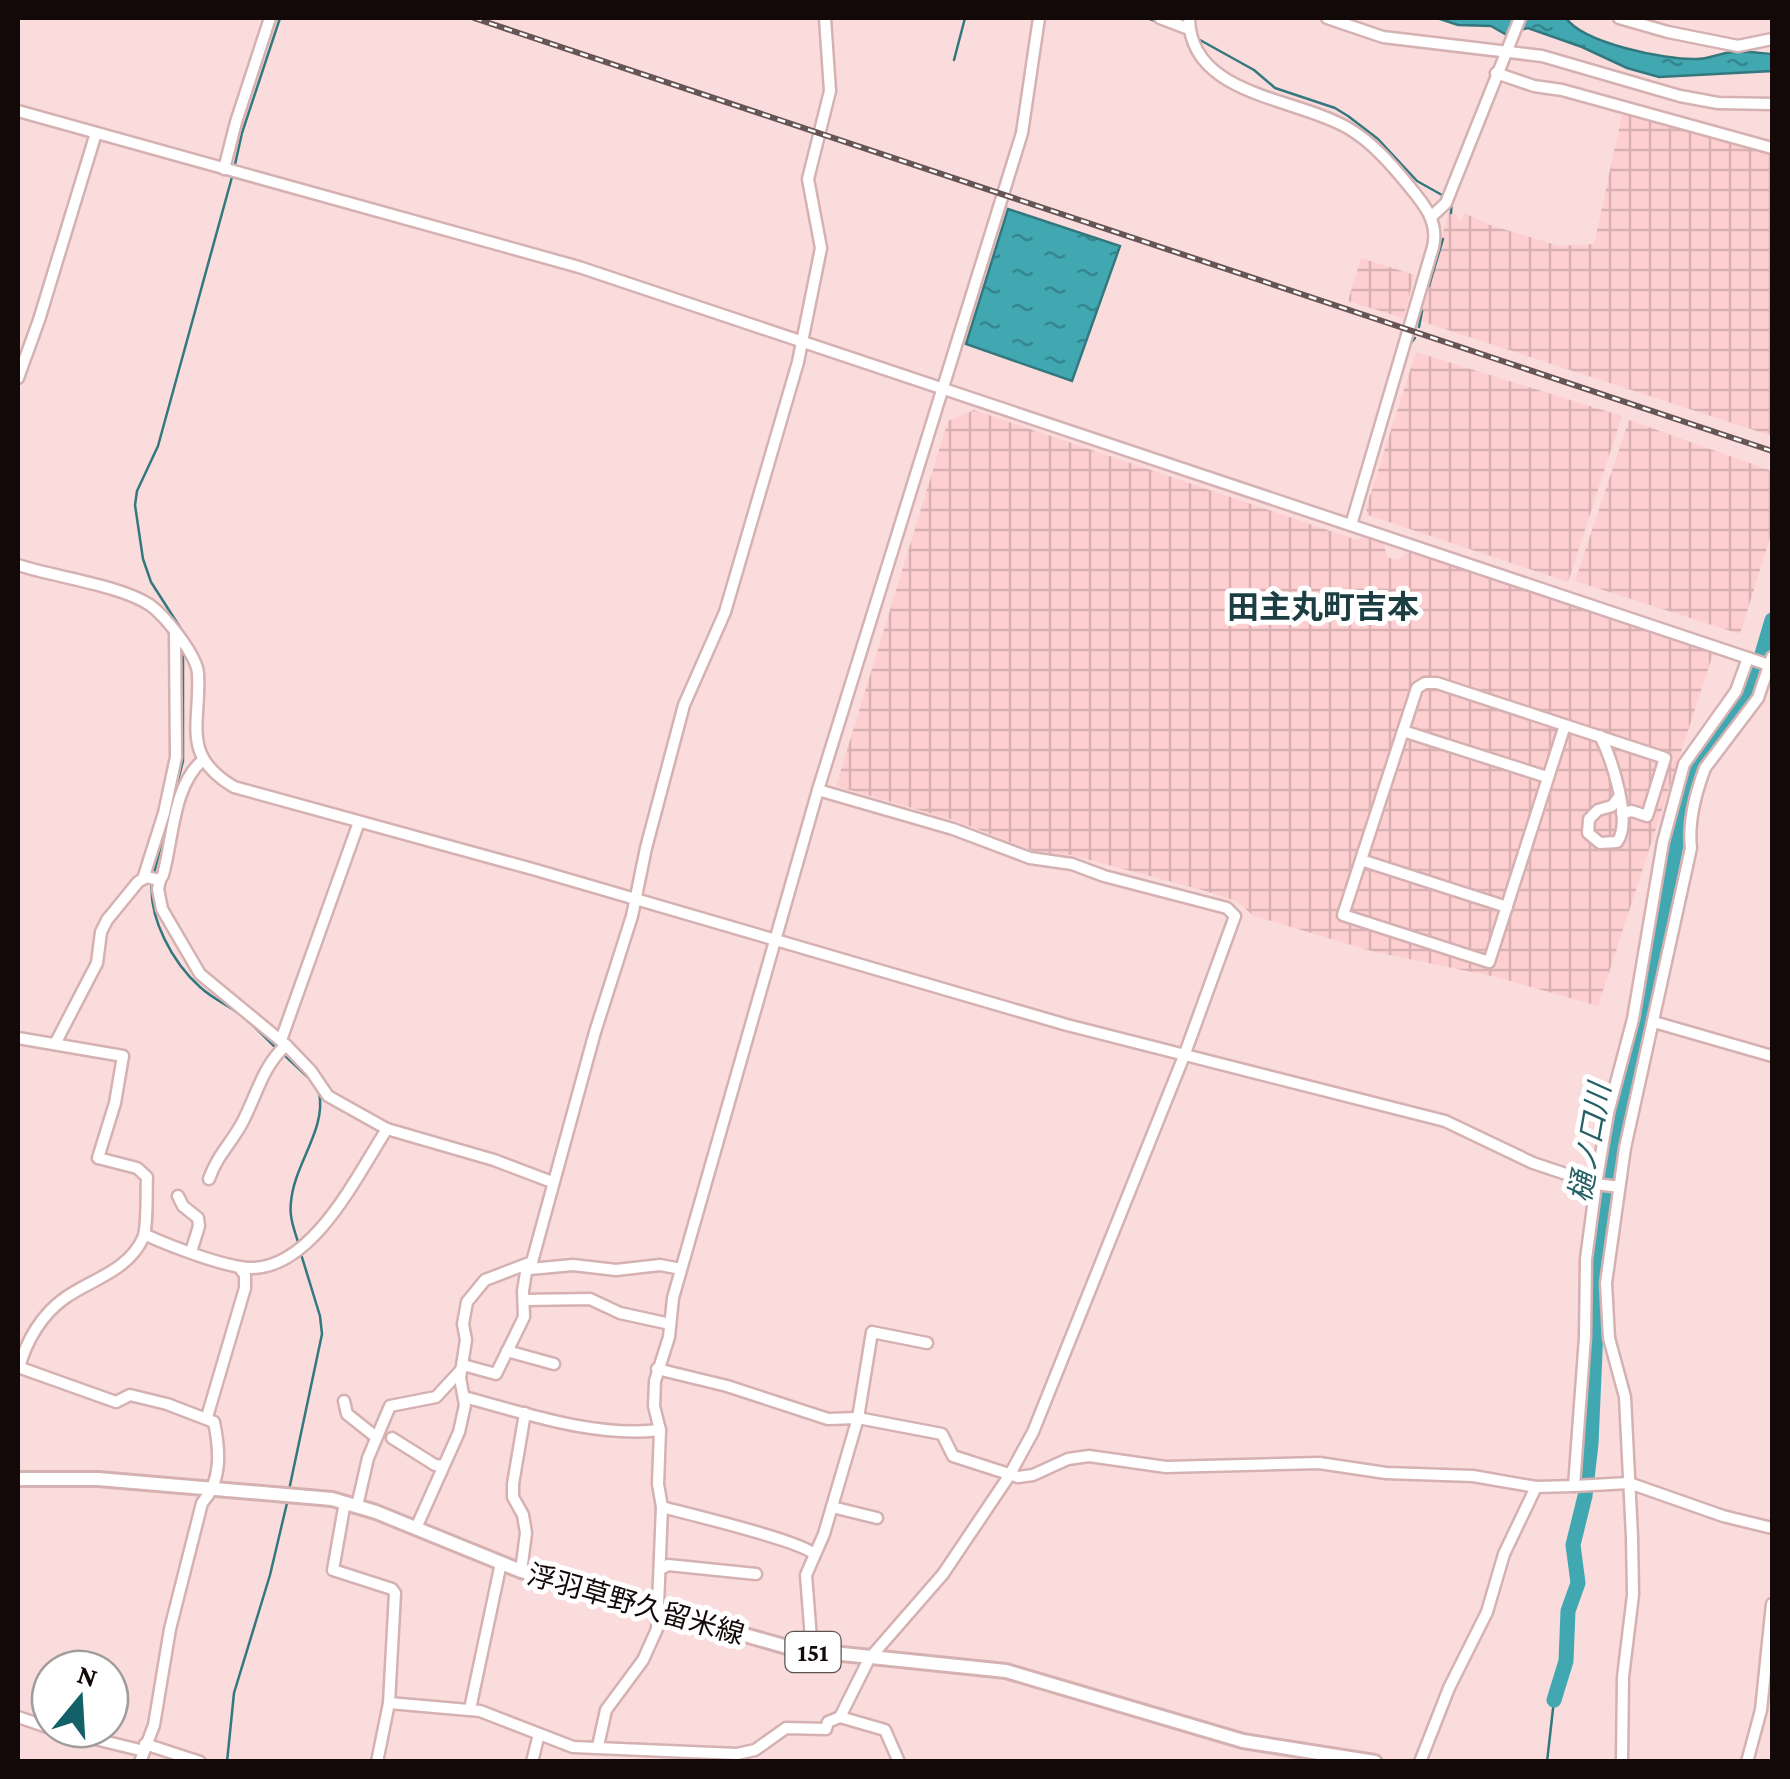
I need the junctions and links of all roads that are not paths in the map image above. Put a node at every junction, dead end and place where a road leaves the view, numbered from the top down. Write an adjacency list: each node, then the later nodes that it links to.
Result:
1 (270, 18): 16 (street)
2 (825, 18): 18 (street)
3 (1040, 18): 20 (street)
4 (1160, 18): 8 (street)
5 (1327, 18): 10 (street)
6 (1520, 18): 10 (street)
7 (1619, 18): 9 (street)
8 (1189, 23): 17 (street)
9 (1772, 39)
10 (1505, 49): 11 (street); 12 (street)
11 (1496, 73): 15 (street); 17 (street)
12 (1772, 104)
13 (18, 111): 14 (street)
14 (96, 133): 16 (street); 19 (street)
15 (1772, 148)
16 (225, 169): 18 (street)
17 (1431, 217): 21 (street)
18 (803, 341): 20 (street); 39 (street)
19 (18, 378)
20 (943, 388): 21 (street); 33 (street)
21 (1351, 525): 24 (street)
22 (18, 566): 23 (street)
23 (176, 635): 31 (street); 38 (street)
24 (1750, 658): 25 (street); 28 (street)
25 (1771, 663): 30 (street)
26 (1565, 725): 27 (street); 29 (street); 32 (street)
27 (1403, 731): 32 (street); 37 (street)
28 (1705, 733): 30 (street); 42 (street)
29 (1600, 736): 34 (street); 35 (street)
30 (1720, 744): 43 (street)
31 (203, 760): 36 (street); 38 (street)
32 (1547, 777): 40 (street)
33 (818, 790): 41 (street); 48 (street)
34 (1619, 796): 35 (street); 35 (street)
35 (1622, 813)
36 (360, 822): 39 (street); 47 (street)
37 (1361, 860): 40 (street); 40 (street)
38 (152, 879): 46 (street); 47 (street)
39 (635, 899): 41 (street); 52 (street)
40 (1506, 907)
41 (777, 940): 48 (street); 60 (street)
42 (1648, 946): 43 (street); 53 (street)
43 (1668, 951): 44 (street)
44 (1654, 1022): 49 (street); 54 (street)
45 (18, 1038): 46 (street)
46 (56, 1042): 56 (street)
47 (282, 1047): 50 (street); 51 (street)
48 (1184, 1056): 53 (street); 78 (street)
49 (1772, 1056)
50 (387, 1129): 52 (street); 58 (street)
51 (209, 1180)
52 (552, 1182): 59 (street)
53 (1598, 1184): 54 (street); 81 (street)
54 (1617, 1186): 80 (street)
55 (178, 1196): 57 (street)
56 (146, 1235): 57 (street); 67 (street)
57 (192, 1252): 58 (street)
58 (239, 1266): 72 (street)
59 (527, 1266): 60 (street); 61 (street); 66 (street)
60 (680, 1273): 62 (street)
61 (524, 1300): 62 (street); 64 (street)
62 (670, 1324): 68 (street)
63 (927, 1343): 73 (street)
64 (508, 1351): 65 (street); 66 (street)
65 (554, 1364)
66 (462, 1367): 69 (street); 75 (street)
67 (18, 1368): 72 (street)
68 (657, 1369): 73 (street); 74 (street)
69 (464, 1397): 71 (street); 77 (street)
70 (344, 1401): 75 (street)
71 (524, 1412): 74 (street); 93 (street)
72 (207, 1417): 82 (street)
73 (858, 1418): 78 (street); 86 (street)
74 (660, 1430): 85 (street)
75 (376, 1437): 84 (street)
76 (392, 1438): 77 (street)
77 (444, 1466): 88 (street)
78 (1009, 1476): 83 (street); 99 (street)
79 (18, 1479): 82 (main road, 浮羽草野久留米線 / 151)
80 (1629, 1483): 81 (street); 89 (street); 113 (street)
81 (1577, 1486): 83 (street)
82 (215, 1488): 84 (main road, 浮羽草野久留米線 / 151); 105 (street)
83 (1536, 1488): 112 (street)
84 (351, 1504): 88 (main road, 浮羽草野久留米線 / 151); 100 (street)
85 (662, 1506): 90 (street); 92 (street)
86 (832, 1507): 87 (street); 90 (street)
87 (877, 1518)
88 (416, 1528): 91 (main road, 浮羽草野久留米線 / 151)
89 (1772, 1528)
90 (814, 1554): 98 (street)
91 (501, 1563): 93 (main road, 浮羽草野久留米線 / 151); 101 (street)
92 (661, 1569): 94 (street); 96 (street)
93 (521, 1571): 96 (main road, 浮羽草野久留米線 / 151)
94 (756, 1574)
95 (1772, 1604): 97 (street)
96 (658, 1611): 98 (main road, 浮羽草野久留米線 / 151); 104 (street)
97 (1771, 1625): 114 (street)
98 (812, 1652): 99 (main road, 浮羽草野久留米線 / 151)
99 (869, 1659): 102 (street); 111 (main road, 浮羽草野久留米線 / 151)
100 (389, 1703): 101 (street); 108 (street)
101 (470, 1709): 103 (street)
102 (840, 1716): 106 (street); 110 (street)
103 (540, 1734): 104 (street); 109 (street)
104 (598, 1746): 106 (street)
105 (143, 1752): 107 (street)
106 (673, 1757)
107 (200, 1762)
108 (377, 1762)
109 (532, 1762)
110 (899, 1762)
111 (1375, 1762)
112 (1420, 1762)
113 (1622, 1762)
114 (1747, 1762)

